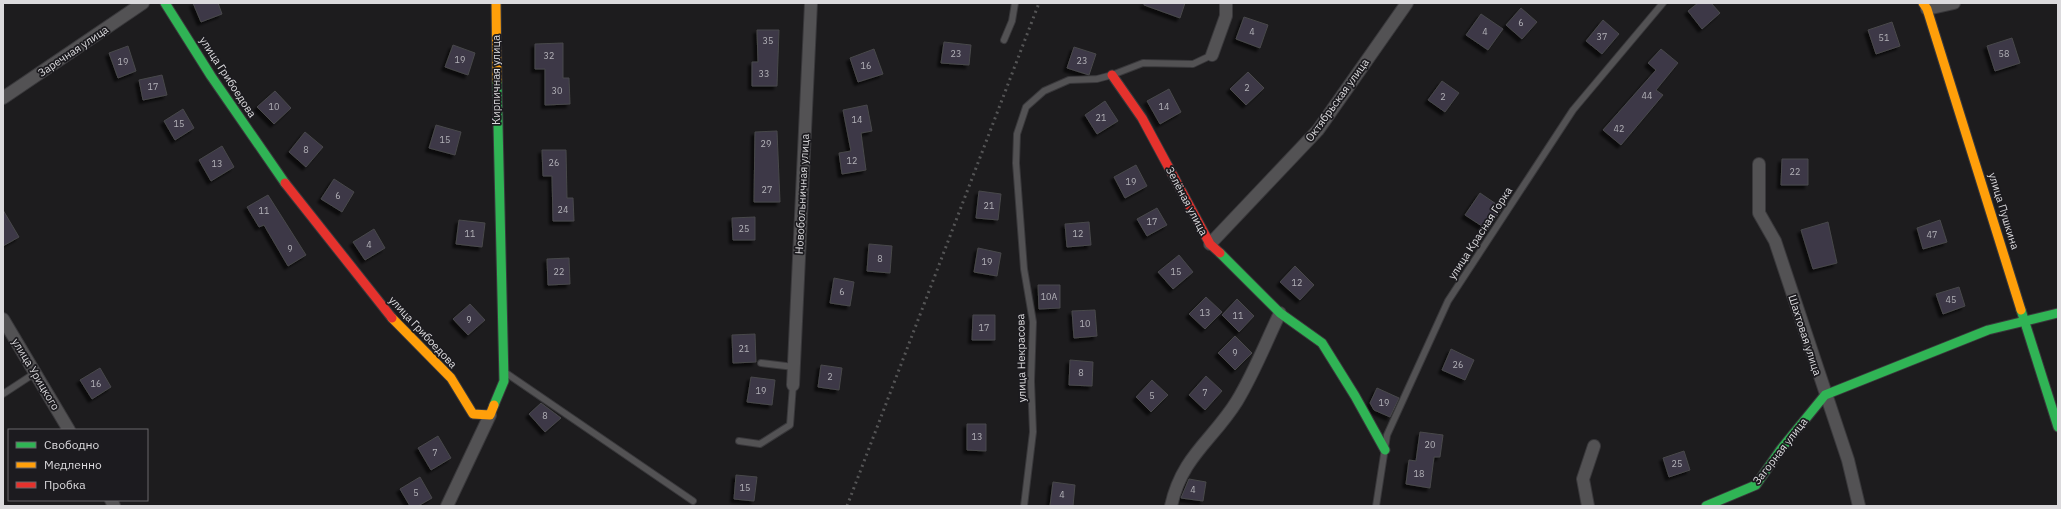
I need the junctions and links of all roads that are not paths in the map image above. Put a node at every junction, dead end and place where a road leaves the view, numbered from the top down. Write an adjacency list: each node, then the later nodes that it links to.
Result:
1 (143, 3): 14 (street, Заречная улица)
2 (165, 3): 28 (street, улица Грибоедова)
3 (496, 3): 23 (street, Кирпичная улица)
4 (811, 3): 22 (street, Новобольничная улица)
5 (1016, 3): 11 (lane)
6 (1226, 3): 12 (street)
7 (1407, 3): 16 (street, Октябрьская улица)
8 (1663, 3): 33 (lane, улица Красная Горка)
9 (1954, 3): 10 (street)
10 (1925, 6): 20 (street, улица Пушкина)
11 (1004, 40)
12 (1212, 56): 13 (lane, улица Некрасова)
13 (1112, 75): 16 (street, Зелёная улица); 36 (lane, улица Некрасова)
14 (3, 98)
15 (1759, 164): 27 (street, Шахтовая улица)
16 (1210, 244): 17 (street, Зелёная улица)
17 (1280, 313): 33 (street, Зелёная улица); 37 (street)
18 (2058, 313): 20 (street)
19 (3, 319): 24 (street, улица Урицкого)
20 (2026, 322): 27 (street); 29 (street, улица Пушкина)
21 (761, 363): 22 (lane)
22 (794, 367): 25 (street, Новобольничная улица)
23 (504, 372): 28 (street); 34 (lane)
24 (36, 373): 26 (lane); 30 (street, улица Урицкого)
25 (793, 385): 31 (lane)
26 (3, 394)
27 (1824, 395): 40 (street, Загорная улица); 41 (street, Шахтовая улица)
28 (490, 415): 35 (street)
29 (2058, 427)
30 (68, 429)
31 (740, 441)
32 (1594, 446): 39 (street)
33 (1385, 450): 38 (lane, улица Красная Горка)
34 (693, 501)
35 (447, 506)
36 (1024, 506)
37 (1171, 506)
38 (1376, 506)
39 (1588, 506)
40 (1706, 506)
41 (1859, 506)

